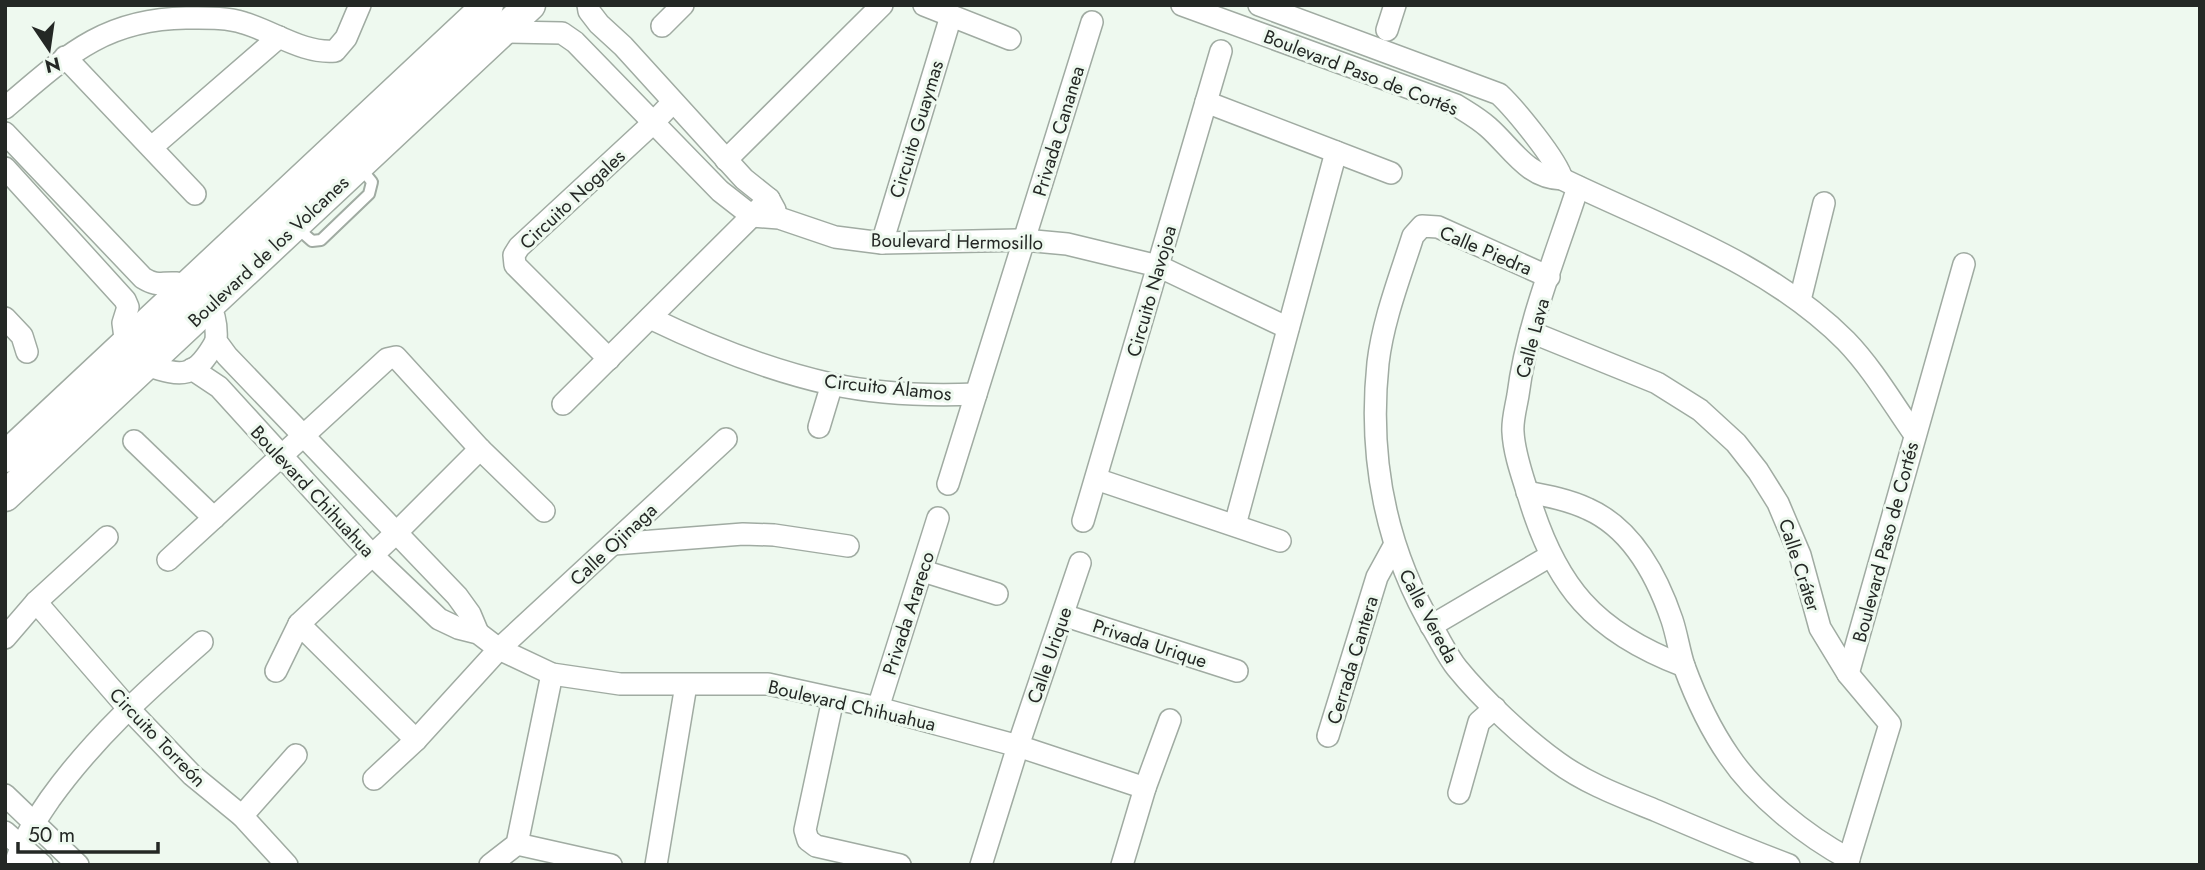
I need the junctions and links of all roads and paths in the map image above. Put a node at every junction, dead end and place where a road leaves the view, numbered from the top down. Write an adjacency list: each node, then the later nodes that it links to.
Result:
1 (360, 5): 17 (street)
2 (488, 5): 30 (street, Boulevard de los Volcanes)
3 (530, 5): 15 (street, Boulevard de los Volcanes)
4 (683, 5): 13 (street)
5 (882, 5): 31 (street)
6 (924, 5): 11 (street)
7 (1182, 5): 24 (street, Boulevard Paso de Cortés)
8 (1259, 5): 21 (street, Boulevard Paso de Cortés)
9 (1395, 5): 14 (street)
10 (589, 8): 16 (street); 22 (street)
11 (951, 16): 18 (street); 43 (street, Circuito Guaymas)
12 (1092, 22): 42 (street, Privada Cananea)
13 (662, 26)
14 (1387, 30)
15 (501, 32): 16 (street); 30 (street, Boulevard de los Volcanes)
16 (562, 33): 26 (street)
17 (279, 37): 20 (street); 28 (street)
18 (1010, 38)
19 (1220, 51): 23 (street, Circuito Navojoa)
20 (65, 57): 25 (street); 28 (street)
21 (1465, 80): 24 (street); 34 (street, Boulevard Paso de Cortés)
22 (673, 102): 26 (street, Circuito Nogales); 31 (street)
23 (1206, 102): 29 (street); 45 (street, Circuito Navojoa)
24 (1456, 105): 34 (street, Boulevard Paso de Cortés)
25 (5, 107)
26 (652, 124): 39 (street); 58 (street, Circuito Nogales)
27 (5, 133): 47 (street)
28 (152, 147): 35 (street)
29 (1336, 152): 33 (street); 53 (street)
30 (349, 154): 38 (street, Boulevard de los Volcanes); 38 (lane)
31 (726, 160): 36 (street)
32 (5, 168): 50 (street)
33 (1391, 173)
34 (1570, 183): 46 (street, Calle Lava); 49 (street, Boulevard Paso de Cortés)
35 (195, 194)
36 (769, 199): 39 (street); 40 (street)
37 (1824, 203): 49 (street)
38 (283, 216): 48 (street, Boulevard de los Volcanes)
39 (752, 216): 40 (street, Boulevard Hermosillo); 52 (street)
40 (779, 218): 43 (street, Boulevard Hermosillo)
41 (1422, 226): 46 (street, Calle Piedra); 85 (street, Calle Vereda)
42 (1024, 240): 43 (street, Boulevard Hermosillo); 45 (street, Boulevard Hermosillo); 61 (street, Circuito Álamos)
43 (882, 243)
44 (1964, 264): 65 (street)
45 (1158, 266): 53 (street, Boulevard Hermosillo); 71 (street, Circuito Navojoa)
46 (1549, 277): 54 (street, Calle Lava)
47 (154, 285): 48 (street); 50 (street)
48 (199, 296): 55 (street); 57 (street, Boulevard de los Volcanes)
49 (1800, 300): 65 (street, Boulevard Paso de Cortés)
50 (128, 307): 57 (street)
51 (5, 318): 56 (street)
52 (650, 318): 58 (street); 60 (street, Circuito Álamos)
53 (1288, 328): 79 (street)
54 (1531, 332): 73 (street, Calle Lava); 104 (street, Calle Cráter)
55 (216, 341): 59 (street); 64 (street, Boulevard Chihuahua)
56 (27, 352)
57 (136, 355): 59 (street); 70 (street, Boulevard de los Volcanes); 74 (street, Boulevard de los Volcanes)
58 (609, 359): 62 (street)
59 (192, 369): 69 (street, Boulevard Chihuahua)
60 (832, 384): 61 (street, Circuito Álamos); 63 (street)
61 (975, 394): 72 (street)
62 (563, 404)
63 (818, 427)
64 (302, 435): 68 (street); 69 (street); 80 (street, Boulevard Chihuahua)
65 (1915, 435): 104 (street, Boulevard Paso de Cortés)
66 (726, 439): 83 (street, Calle Ojinaga)
67 (134, 441): 76 (street)
68 (480, 449): 75 (street); 80 (street)
69 (279, 456): 76 (street); 86 (street, Boulevard Chihuahua)
70 (5, 457)
71 (1096, 479): 78 (street, Circuito Navojoa); 79 (street)
72 (947, 484)
73 (1527, 492): 87 (street, Calle Lava); 100 (street)
74 (5, 496)
75 (544, 512)
76 (214, 518): 88 (street)
77 (938, 518): 90 (street, Privada Arareco)
78 (1083, 521)
79 (1235, 525): 82 (street)
80 (396, 533): 86 (street); 96 (street, Boulevard Chihuahua)
81 (107, 537): 92 (street)
82 (1280, 541)
83 (614, 544): 84 (street); 99 (street, Calle Ojinaga)
84 (848, 546)
85 (1394, 546): 95 (street, Calle Vereda); 111 (street, Cerrada Cantera)
86 (372, 555): 94 (street); 96 (street, Boulevard Chihuahua)
87 (1550, 556): 95 (street); 100 (street, Calle Lava)
88 (168, 560)
89 (1080, 563): 93 (street, Calle Urique)
90 (923, 571): 91 (street); 108 (street, Privada Arareco)
91 (997, 594)
92 (36, 602): 97 (street); 107 (street, Circuito Torreón)
93 (1063, 615): 102 (street, Privada Urique); 113 (street, Calle Urique)
94 (299, 624): 101 (street); 112 (street)
95 (1431, 626): 109 (street, Calle Vereda)
96 (478, 633): 99 (street, Boulevard Chihuahua)
97 (5, 638)
98 (202, 642): 107 (street)
99 (499, 649): 103 (street, Boulevard Chihuahua); 112 (street, Calle Ojinaga)
100 (1684, 666): 123 (street)
101 (276, 671)
102 (1237, 671)
103 (552, 674): 105 (street, Boulevard Chihuahua); 121 (street)
104 (1848, 674): 123 (street, Calle Cráter)
105 (686, 685): 106 (street, Boulevard Chihuahua); 129 (street)
106 (834, 699): 108 (street, Boulevard Chihuahua); 130 (street)
107 (127, 708): 119 (street, Circuito Torreón); 120 (street)
108 (878, 708): 113 (street, Boulevard Chihuahua)
109 (1495, 708): 117 (street); 133 (street, Calle Vereda)
110 (1170, 720): 116 (street)
111 (1328, 736)
112 (416, 740): 115 (street, Calle Ojinaga)
113 (1018, 746): 116 (street, Boulevard Chihuahua); 131 (street, Calle Urique)
114 (296, 755): 119 (street)
115 (374, 779)
116 (1145, 788): 132 (street)
117 (1459, 793)
118 (5, 795): 120 (street)
119 (242, 816): 126 (street, Circuito Torreón)
120 (33, 823): 122 (street); 125 (street)
121 (517, 844): 127 (street); 128 (street)
122 (13, 847): 124 (street)
123 (1848, 862)
124 (42, 865)
125 (78, 865)
126 (287, 865)
127 (490, 865)
128 (611, 865)
129 (656, 865)
130 (900, 865)
131 (981, 865)
132 (1122, 865)
133 (1789, 865)

